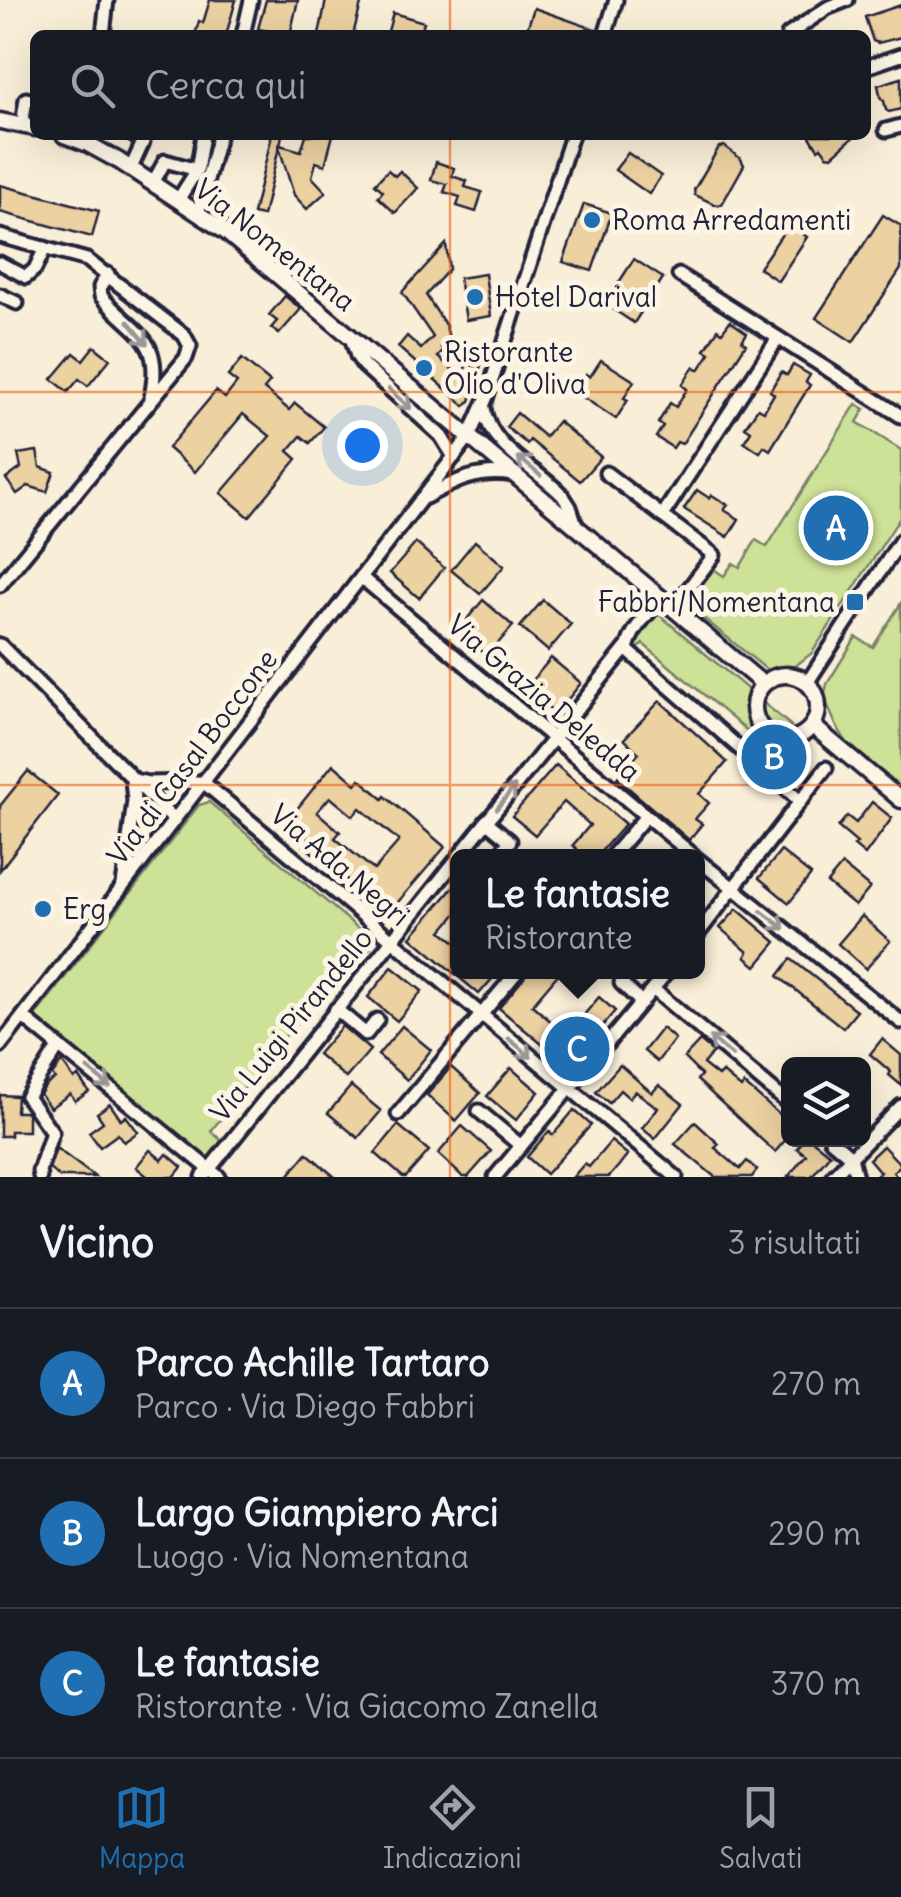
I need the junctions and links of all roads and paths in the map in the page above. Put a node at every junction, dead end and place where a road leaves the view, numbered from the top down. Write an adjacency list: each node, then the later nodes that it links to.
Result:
1 (107, 0): 5 (street)
2 (251, 0): 6 (street)
3 (616, 0): 7 (street)
4 (846, 0): 8 (street)
5 (103, 30)
6 (244, 30)
7 (607, 30)
8 (795, 30)
9 (901, 54): 10 (street)
10 (871, 66)
11 (30, 100): 13 (street)
12 (0, 121): 13 (main road)
13 (28, 126)
14 (901, 126): 15 (street)
15 (886, 130)
16 (89, 140): 22 (main road, Via Nomentana)
17 (141, 140): 22 (street)
18 (218, 140): 21 (street)
19 (570, 140): 36 (street, Via di Casal Boccone)
20 (202, 141): 21 (street); 23 (street)
21 (216, 150): 26 (street)
22 (131, 168): 24 (main road, Via Nomentana)
23 (197, 170): 24 (street); 25 (street)
24 (153, 184): 25 (main road, Via Nomentana)
25 (178, 200): 26 (main road, Via Nomentana)
26 (198, 213): 34 (main road, Via Nomentana)
27 (5, 238): 28 (street); 29 (street)
28 (44, 248): 29 (street); 30 (street)
29 (0, 261)
30 (108, 274): 37 (street, one-way to 37); 37 (street)
31 (679, 275): 35 (street)
32 (0, 295): 33 (street)
33 (16, 303)
34 (351, 338): 39 (main road, Via Nomentana); 40 (street, Via Nomentana, one-way to 40)
35 (778, 338): 38 (street); 44 (street)
36 (484, 404): 39 (street, Via di Casal Boccone); 45 (street, Via Nomentana, one-way to 36)
37 (148, 405): 48 (street)
38 (901, 416)
39 (469, 437): 40 (street, Via di Casal Boccone); 42 (main road, Via Nomentana)
40 (454, 457): 43 (street, Via di Casal Boccone)
41 (606, 473): 44 (street)
42 (515, 475): 43 (street, Via di Casal Boccone); 45 (main road, Via Nomentana)
43 (422, 498): 47 (street, Via di Casal Boccone)
44 (662, 516): 50 (street)
45 (577, 528): 49 (main road, Via Nomentana)
46 (901, 540): 53 (street)
47 (362, 578): 56 (street, Via Grazia Deledda); 61 (street, Via di Casal Boccone)
48 (0, 585)
49 (662, 598): 50 (main road, Via Nomentana); 52 (street, Via Luigi Pirandello)
50 (674, 608): 54 (main road, Via Nomentana)
51 (0, 645): 60 (street)
52 (626, 648): 56 (street, Via Luigi Pirandello); 59 (street)
53 (808, 683): 54 (main road); 55 (main road)
54 (763, 684): 57 (main road)
55 (812, 726): 57 (main road); 62 (main road)
56 (552, 738): 64 (street, Via Grazia Deledda); 66 (street, Via Luigi Pirandello, one-way to 56)
57 (777, 738): 59 (street)
58 (826, 768): 63 (street)
59 (771, 775): 63 (street)
60 (132, 780): 61 (street); 65 (street); 73 (street)
61 (203, 782): 65 (street, Via di Casal Boccone); 76 (street, Via Ada Negri)
62 (901, 800)
63 (800, 801): 74 (street)
64 (646, 816): 69 (street); 70 (street, Via Grazia Deledda)
65 (174, 820): 73 (street, Via di Casal Boccone)
66 (486, 821): 67 (street, Via Luigi Pirandello); 68 (street)
67 (467, 849)
68 (504, 849)
69 (618, 849)
70 (685, 849)
71 (705, 866): 74 (street, Via Grazia Deledda)
72 (450, 870): 76 (street, Via Luigi Pirandello)
73 (123, 888): 84 (street, Via di Casal Boccone)
74 (733, 890): 75 (street); 86 (street, Via Grazia Deledda, one-way to 86)
75 (705, 925)
76 (391, 940): 82 (street, Via Luigi Pirandello); 83 (street, Via Ada Negri)
77 (511, 979): 83 (street)
78 (624, 979): 81 (street)
79 (661, 979): 80 (street)
80 (653, 989): 81 (street); 90 (street, one-way to 80)
81 (642, 1003): 89 (street)
82 (336, 1010): 85 (street); 97 (street, Via Luigi Pirandello)
83 (481, 1015): 89 (street, Via Ada Negri, one-way to 89); 93 (street)
84 (23, 1016): 87 (street, Via di Casal Boccone); 88 (street)
85 (378, 1020)
86 (901, 1022)
87 (0, 1046)
88 (59, 1046): 97 (street, one-way to 97); 98 (street)
89 (568, 1088): 94 (street); 100 (street, Via Ada Negri)
90 (781, 1097)
91 (901, 1106): 96 (street)
92 (479, 1111): 94 (street)
93 (398, 1114)
94 (521, 1146): 99 (street)
95 (839, 1147): 96 (street)
96 (850, 1157): 101 (street); 102 (street)
97 (210, 1174)
98 (40, 1177)
99 (495, 1177)
100 (676, 1177)
101 (832, 1177)
102 (856, 1177)

